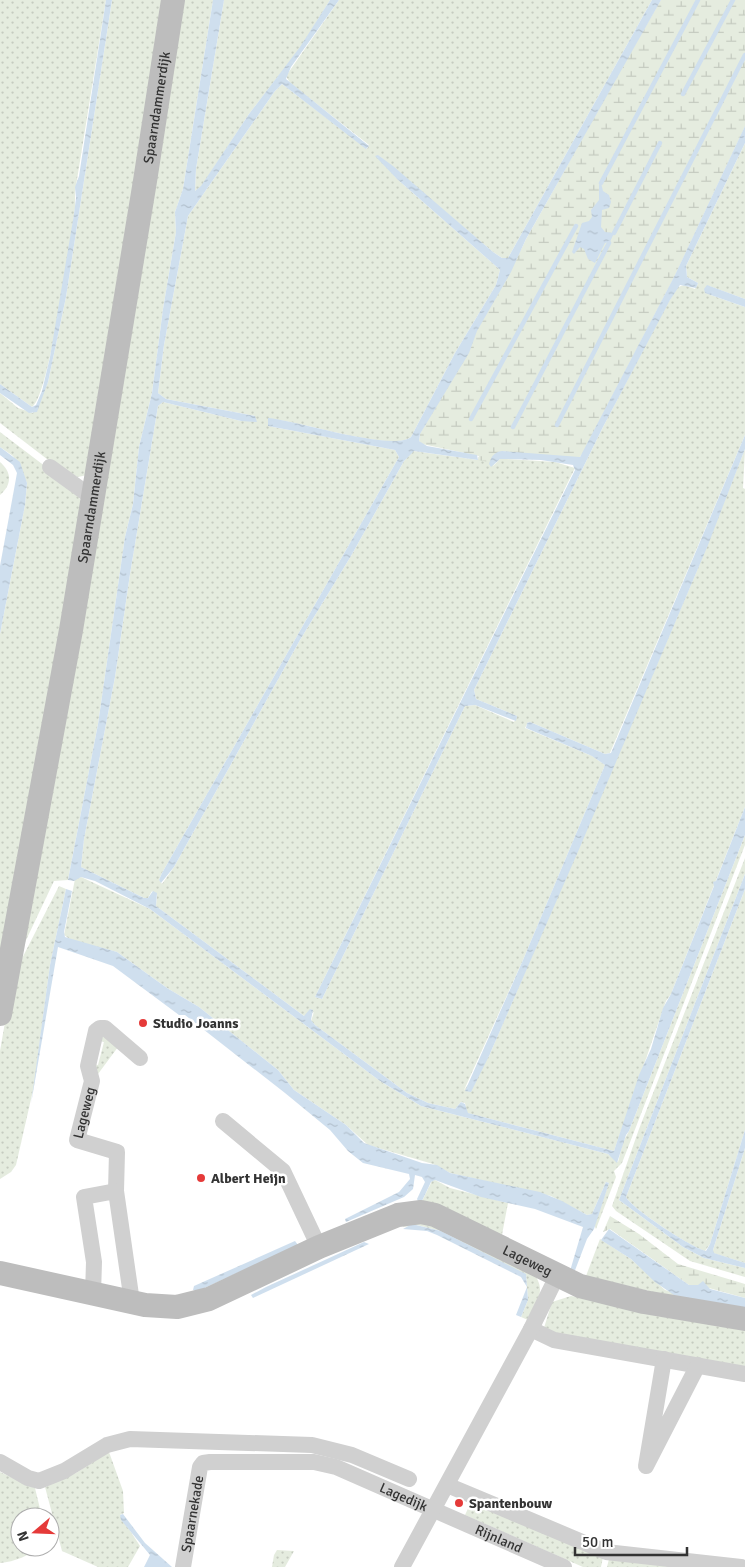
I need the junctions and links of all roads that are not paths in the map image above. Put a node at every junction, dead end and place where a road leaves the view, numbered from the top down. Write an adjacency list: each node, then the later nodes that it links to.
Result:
1 (173, 0): 3 (street, Spaarndammerdijk)
2 (50, 467): 3 (street)
3 (93, 498): 4 (street, Spaarndammerdijk)
4 (0, 1014)
5 (140, 1058): 7 (street, Lageweg)
6 (223, 1121): 8 (street)
7 (116, 1191): 11 (street); 12 (street, Lageweg)
8 (319, 1247): 10 (street, Lageweg); 12 (street, Lageweg)
9 (0, 1274): 11 (street, Lageweg)
10 (556, 1276): 13 (street, Lageweg); 14 (street, Lagedijk)
11 (93, 1294): 12 (street, Lageweg)
12 (132, 1302)
13 (745, 1319)
14 (530, 1330): 15 (street); 21 (street, Lagedijk)
15 (664, 1359): 16 (street); 16 (street)
16 (698, 1365): 17 (street)
17 (745, 1374)
18 (0, 1462): 20 (street, Lagedijk)
19 (203, 1463): 22 (street, Lagedijk); 23 (street, Spaarnekade)
20 (409, 1479)
21 (447, 1486): 22 (street, Lagedijk); 26 (street, Rijnland)
22 (434, 1509): 24 (street); 25 (street, Rijnland)
23 (183, 1567)
24 (402, 1567)
25 (564, 1567)
26 (741, 1567)

